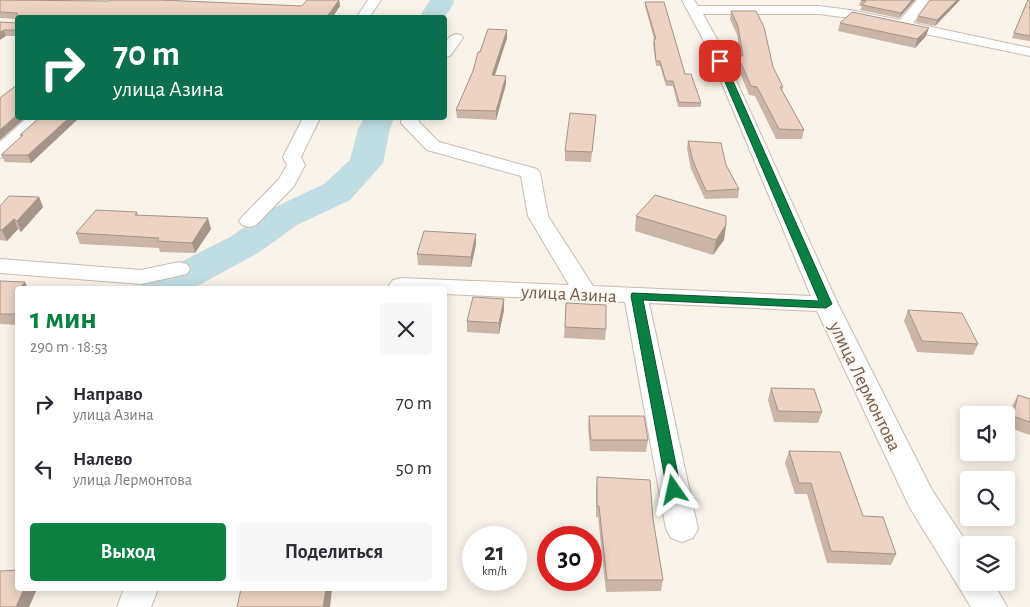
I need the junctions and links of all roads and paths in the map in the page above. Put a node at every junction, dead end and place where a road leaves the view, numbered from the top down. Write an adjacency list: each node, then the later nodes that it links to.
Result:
1 (375, 0): 4 (street)
2 (924, 0): 5 (street)
3 (692, 5): 5 (street); 21 (street, улица Лермонтова)
4 (364, 15)
5 (904, 25): 8 (street)
6 (456, 38): 7 (street)
7 (447, 50)
8 (1030, 52)
9 (35, 120): 12 (street)
10 (310, 120): 13 (street)
11 (410, 120): 19 (street)
12 (0, 152)
13 (249, 221)
14 (0, 266): 15 (street)
15 (179, 269)
16 (401, 285): 17 (street, улица Азина)
17 (422, 286)
18 (447, 287): 19 (street, улица Азина)
19 (586, 294): 20 (street, улица Азина)
20 (636, 296): 21 (street, улица Азина); 22 (street)
21 (826, 304): 23 (street, улица Лермонтова)
22 (682, 529)
23 (960, 560)
24 (140, 591): 26 (street)
25 (980, 591): 27 (street)
26 (134, 607)
27 (990, 607)

